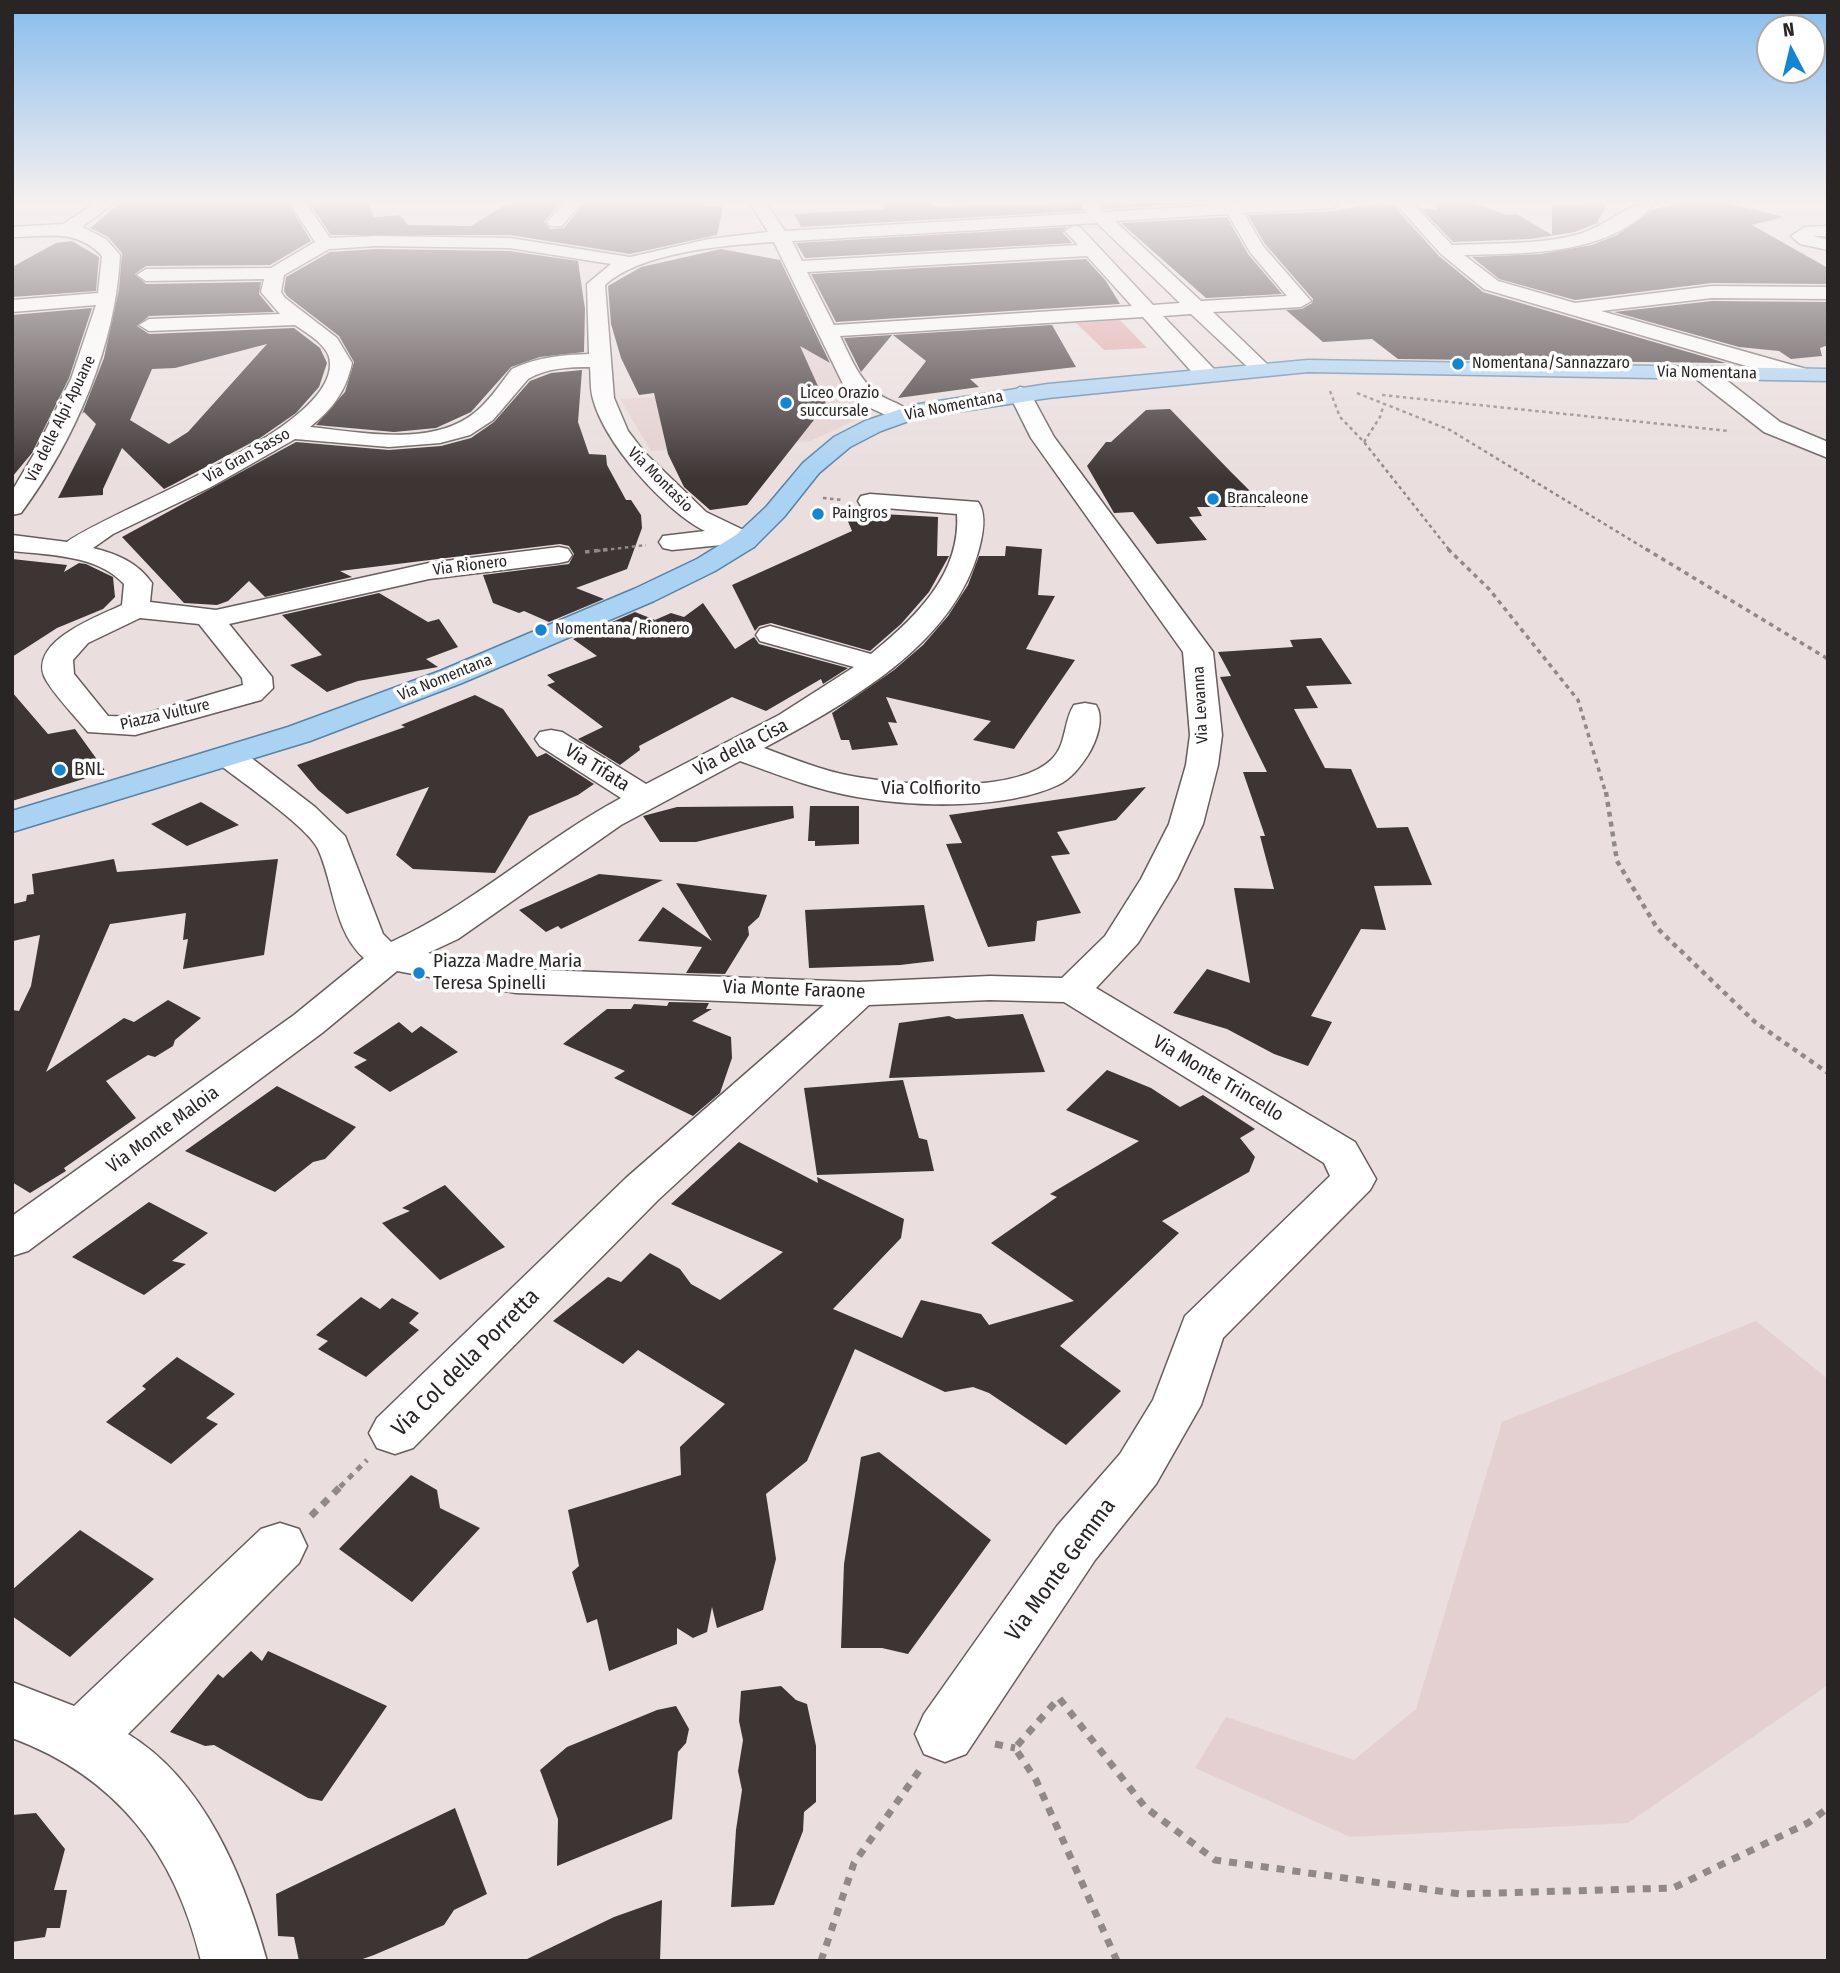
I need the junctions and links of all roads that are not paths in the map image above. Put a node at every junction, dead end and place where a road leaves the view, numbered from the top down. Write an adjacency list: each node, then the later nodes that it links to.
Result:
1 (274, 295): 14 (street, Via Gran Sasso)
2 (596, 295): 17 (street, Via Montasio)
3 (809, 295): 16 (street)
4 (1136, 295): 13 (street)
5 (1182, 295): 11 (street)
6 (1296, 295): 11 (street)
7 (1524, 295): 12 (street)
8 (1673, 295): 12 (street)
9 (108, 298): 10 (street); 28 (street, Via delle Alpi Apuane)
10 (12, 306)
11 (1197, 309): 13 (street); 18 (street)
12 (1570, 309): 21 (street)
13 (1152, 312): 16 (street); 20 (street)
14 (299, 319): 15 (street); 25 (street, Via Gran Sasso)
15 (149, 325)
16 (827, 331): 24 (street)
17 (598, 360): 25 (street); 30 (street, Via Montasio)
18 (1261, 369): 19 (main road, Via Nomentana); 20 (main road, Via Nomentana)
19 (1703, 373): 21 (main road, Via Nomentana); 26 (street)
20 (1206, 374): 23 (main road, Via Nomentana)
21 (1802, 375): 22 (main road, Via Nomentana)
22 (1828, 375)
23 (1020, 394): 24 (main road, Via Nomentana); 45 (street, Via Levanna)
24 (901, 415): 30 (main road, Via Nomentana)
25 (292, 432): 29 (street, Via Gran Sasso)
26 (1828, 451)
27 (870, 501): 37 (street, Via della Cisa)
28 (15, 523): 29 (street); 32 (street)
29 (101, 531): 32 (street, Via Gran Sasso)
30 (739, 539): 31 (street); 41 (main road, Via Nomentana)
31 (672, 542)
32 (73, 550): 34 (street)
33 (559, 555): 35 (street, Via Rionero)
34 (136, 609): 35 (street, Piazza Vulture); 35 (street, Piazza Vulture)
35 (212, 619)
36 (770, 635): 37 (street)
37 (877, 665): 40 (street, Via della Cisa)
38 (1085, 712): 40 (street, Via Colfiorito)
39 (551, 739): 42 (street, Via Tifata)
40 (740, 750): 42 (street, Via della Cisa)
41 (230, 757): 43 (main road, Via Nomentana); 44 (street)
42 (643, 797): 44 (street, Via della Cisa)
43 (12, 822)
44 (390, 958): 46 (street, Via Monte Faraone); 48 (street, Via Monte Maloia)
45 (1072, 990): 46 (street, Via Monte Faraone); 47 (street, Via Monte Trincello)
46 (859, 994): 49 (street, Via Col della Porretta)
47 (1354, 1179): 52 (street, Via Monte Gemma)
48 (12, 1240)
49 (394, 1433)
50 (280, 1546): 53 (street)
51 (12, 1710): 53 (street)
52 (945, 1734)
53 (81, 1740): 54 (street)
54 (234, 1961)

